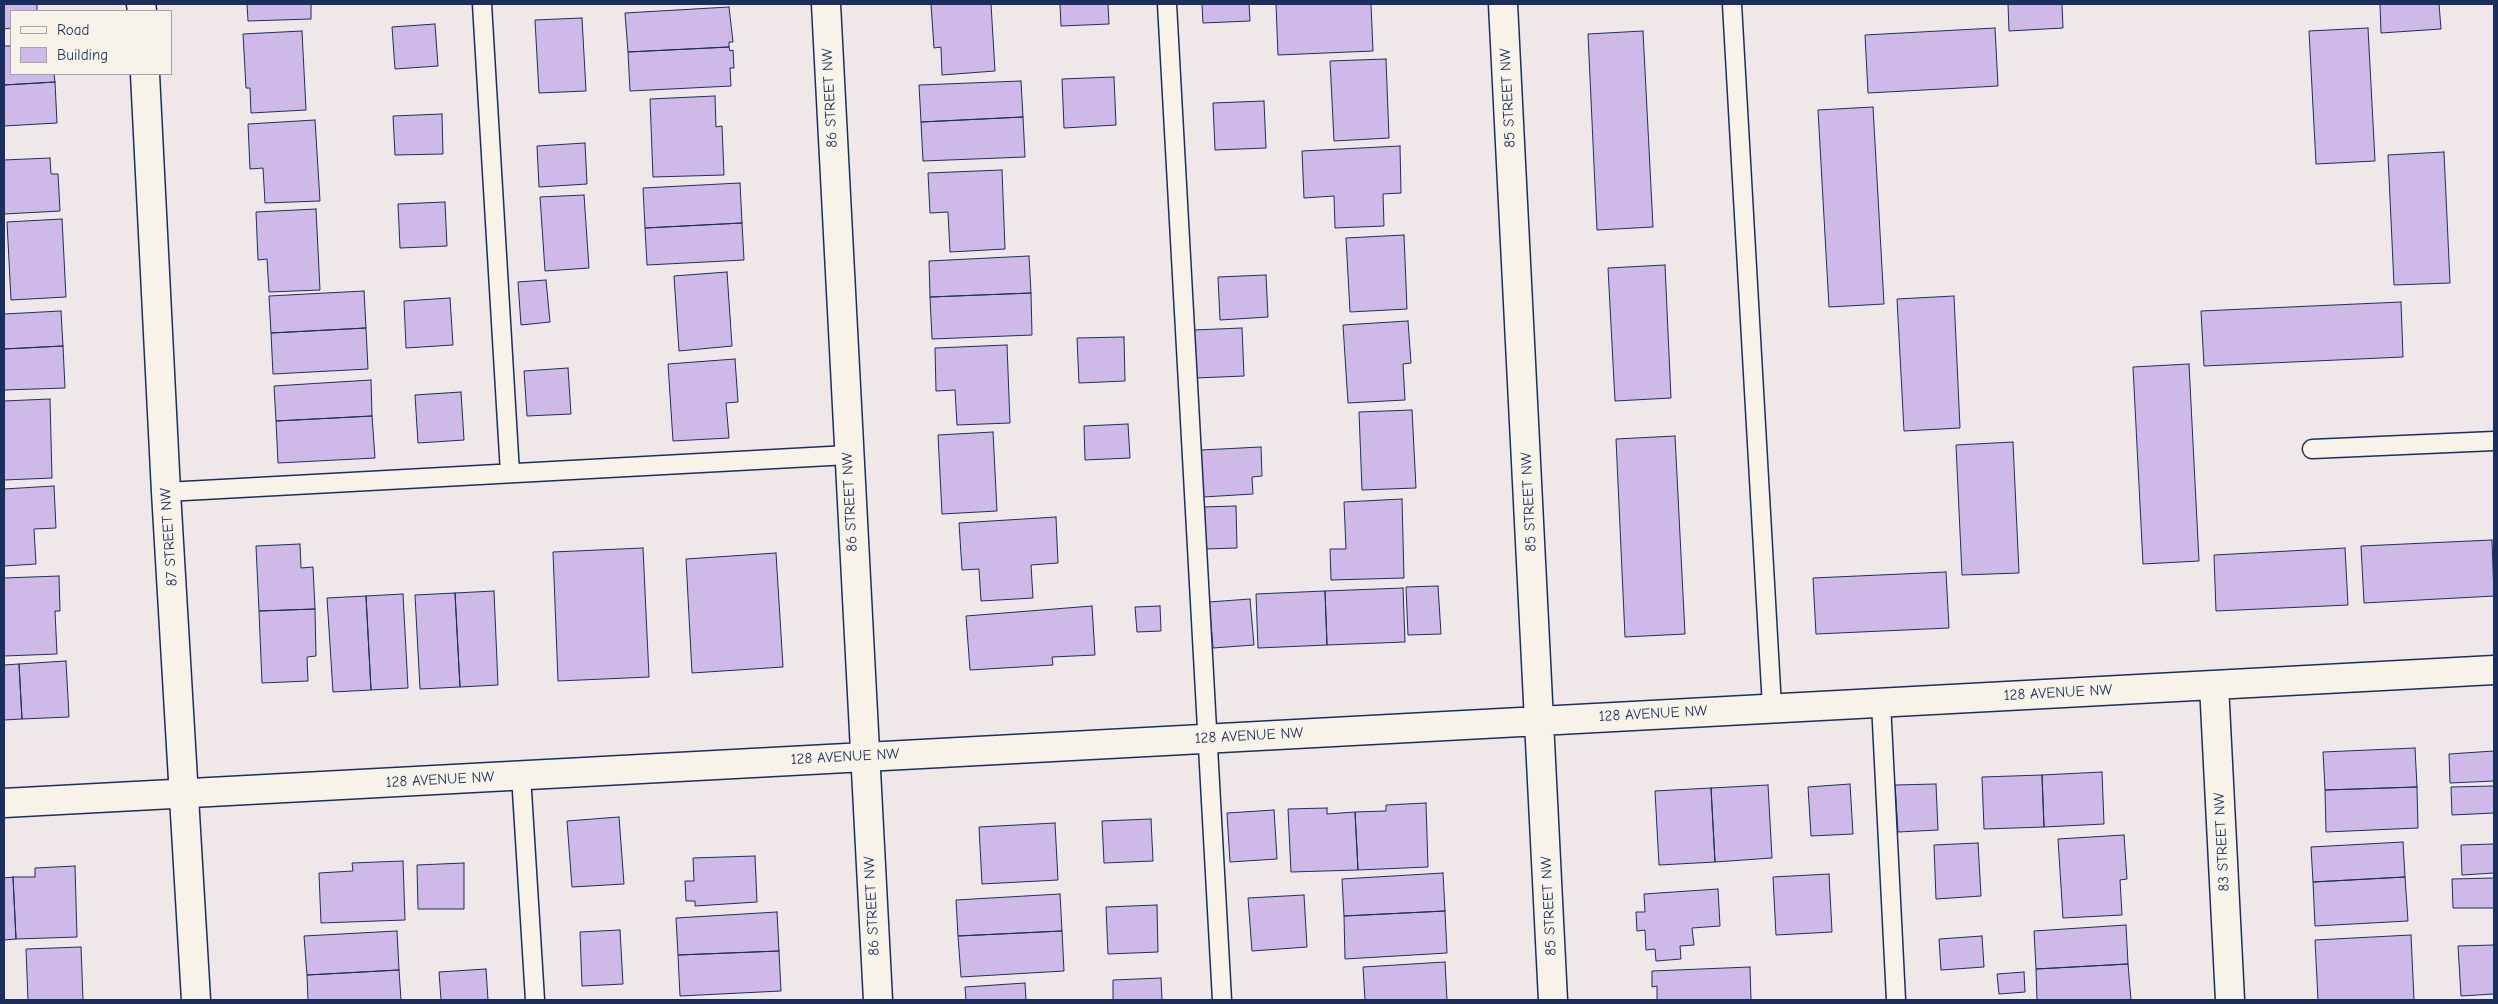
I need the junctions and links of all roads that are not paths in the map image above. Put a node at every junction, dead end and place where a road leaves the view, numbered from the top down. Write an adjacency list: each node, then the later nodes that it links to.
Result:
1 (482, 4): 10 (lane)
2 (826, 4): 9 (street, 86 STREET NW)
3 (1167, 4): 17 (lane)
4 (1503, 4): 16 (street, 85 STREET NW)
5 (1732, 4): 15 (lane)
6 (145, 75): 11 (street, 87 STREET NW)
7 (2494, 440): 8 (lane)
8 (2312, 449)
9 (848, 455): 10 (lane); 18 (street, 86 STREET NW)
10 (510, 473): 11 (lane)
11 (166, 492): 20 (street, 87 STREET NW)
12 (2494, 670): 13 (street, 128 AVENUE NW)
13 (2214, 685): 14 (street, 128 AVENUE NW); 28 (street, 83 STREET NW)
14 (1881, 703): 15 (street, 128 AVENUE NW); 27 (lane)
15 (1772, 707): 16 (street, 128 AVENUE NW)
16 (1541, 720): 17 (street, 128 AVENUE NW); 26 (street, 85 STREET NW)
17 (1206, 739): 18 (street, 128 AVENUE NW); 25 (lane)
18 (864, 756): 19 (street, 128 AVENUE NW); 24 (street, 86 STREET NW)
19 (522, 775): 20 (street, 128 AVENUE NW); 23 (lane)
20 (185, 794): 21 (street, 128 AVENUE NW); 22 (street, 87 STREET NW)
21 (4, 803)
22 (196, 1000)
23 (535, 1000)
24 (878, 1000)
25 (1222, 1000)
26 (1553, 1000)
27 (1896, 1000)
28 (2230, 1000)

